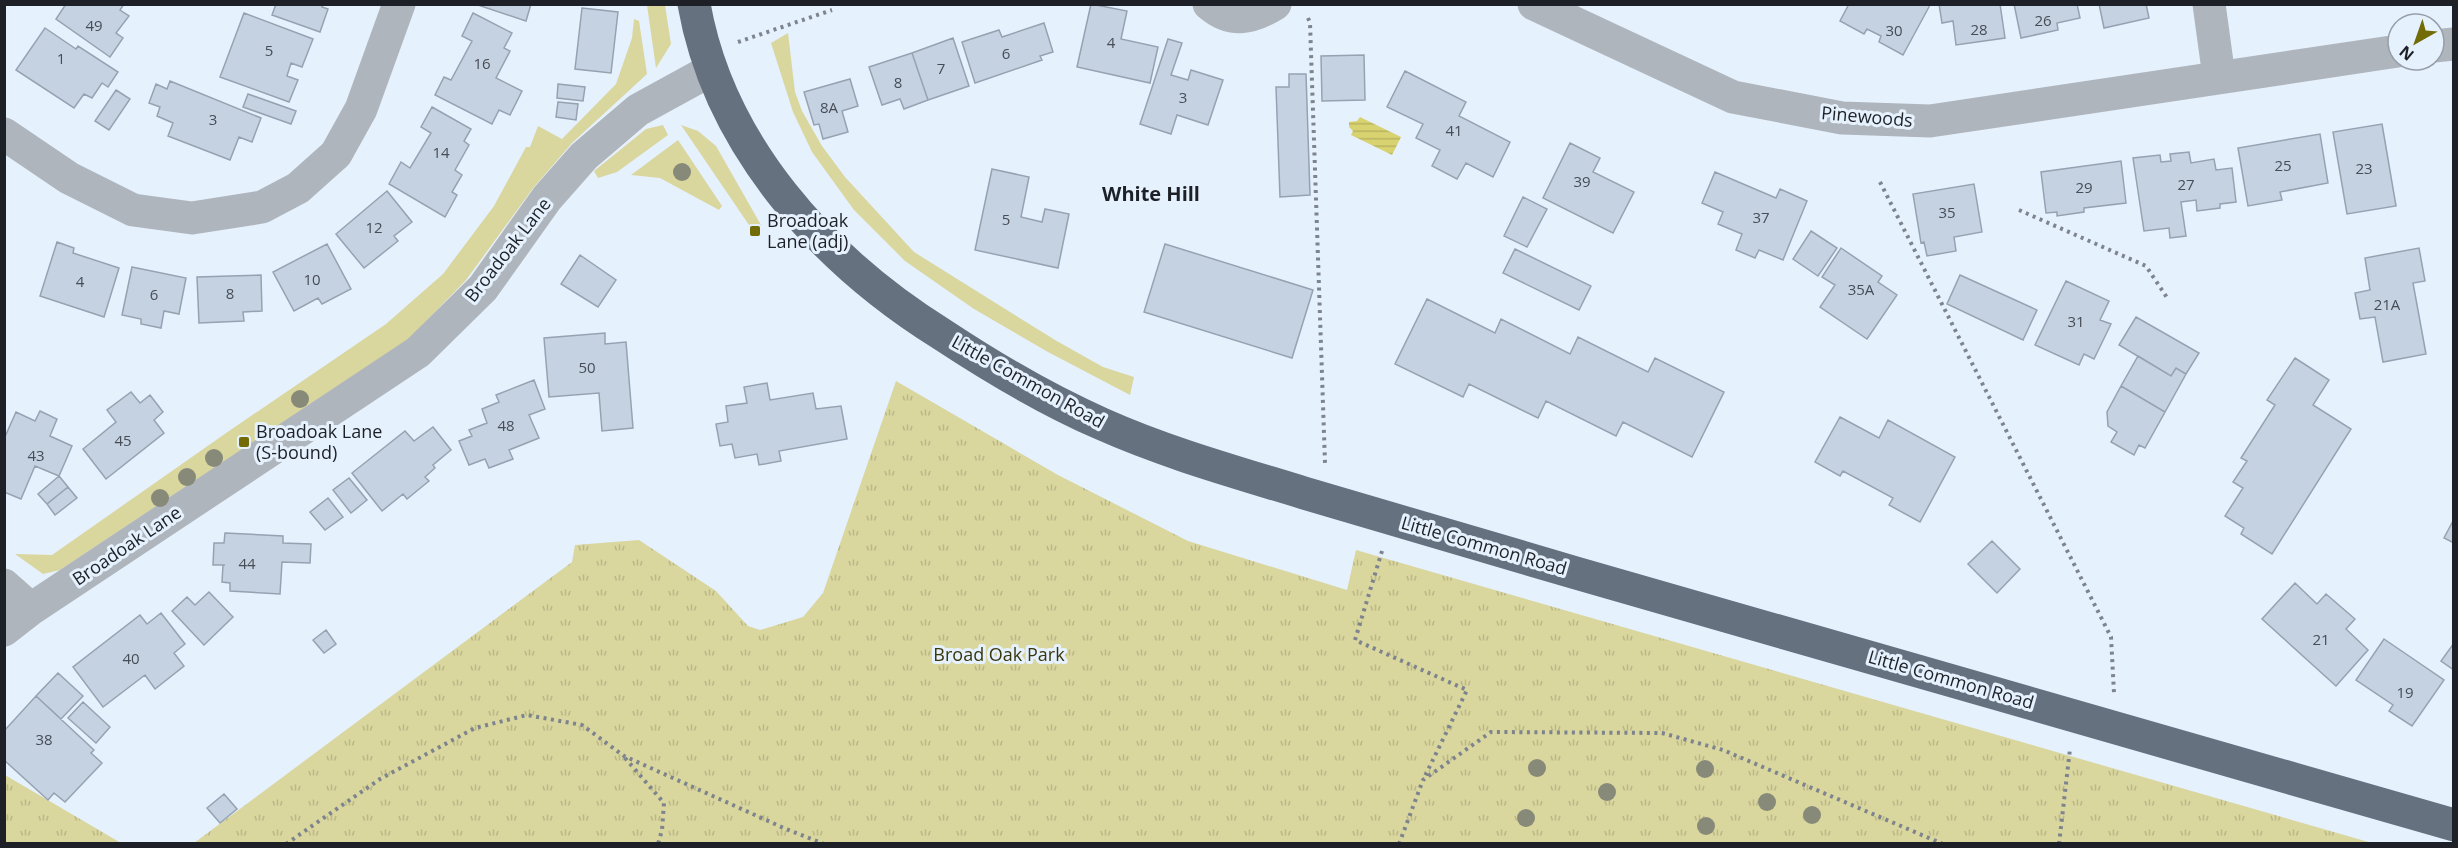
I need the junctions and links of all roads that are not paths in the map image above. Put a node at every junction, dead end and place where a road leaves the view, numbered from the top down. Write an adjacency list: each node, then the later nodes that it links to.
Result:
1 (399, 4): 10 (street)
2 (694, 4): 8 (highway, Little Common Road)
3 (1209, 4): 4 (street)
4 (1275, 4)
5 (1534, 4): 9 (street, Pinewoods)
6 (2209, 4): 9 (street)
7 (2386, 53): 9 (street, Pinewoods)
8 (709, 62): 12 (street, Broadoak Lane); 14 (highway, Little Common Road)
9 (2219, 77)
10 (4, 134)
11 (4, 585): 12 (street)
12 (31, 609): 13 (street, Broadoak Lane)
13 (4, 630)
14 (2454, 825)

